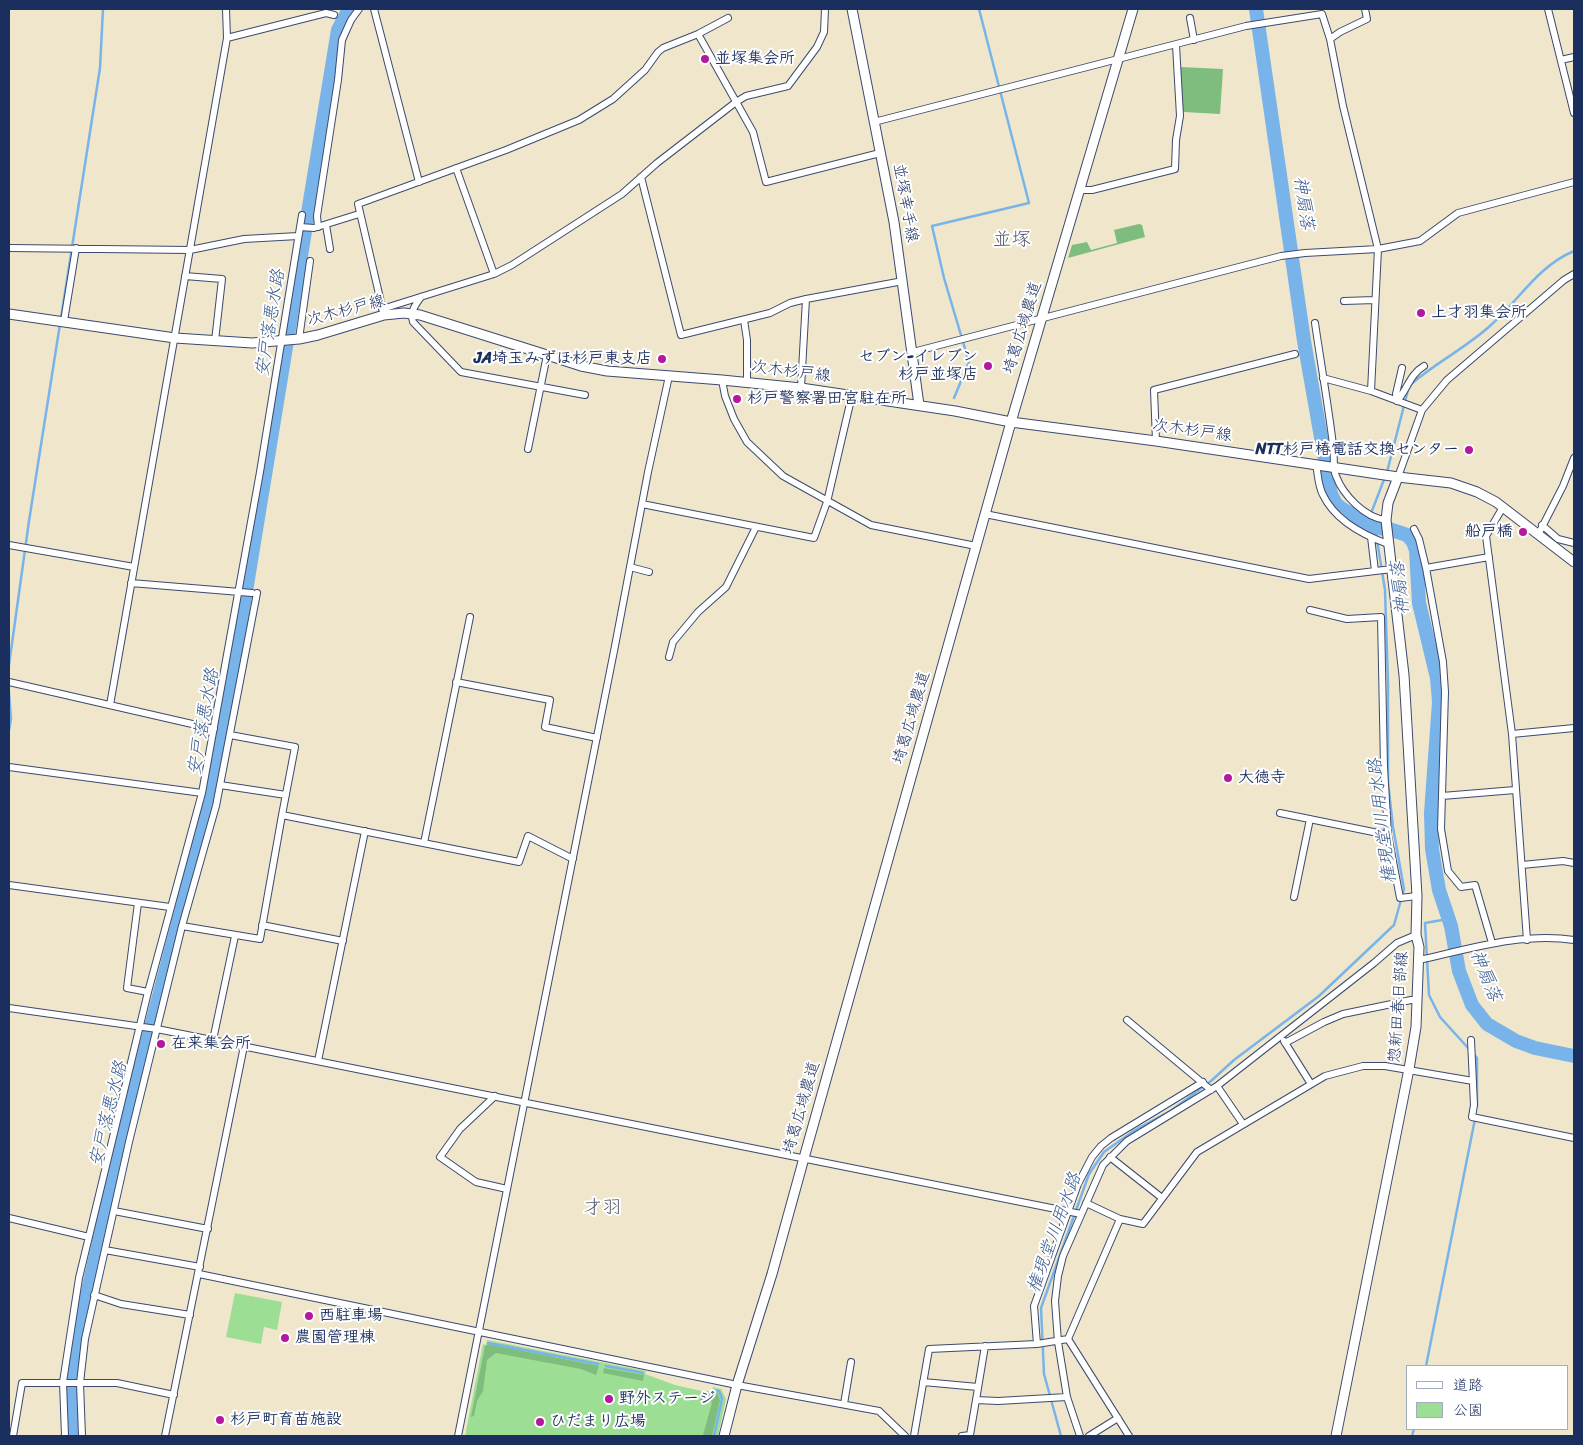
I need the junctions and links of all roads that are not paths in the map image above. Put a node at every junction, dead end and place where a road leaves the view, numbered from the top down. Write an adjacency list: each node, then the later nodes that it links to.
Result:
1 (226, 9): 13 (street)
2 (359, 9): 33 (street)
3 (374, 9): 26 (street)
4 (825, 9): 20 (street)
5 (852, 9): 22 (main road, 並塚幸手線)
6 (1133, 9): 18 (main road, 埼葛広域農道)
7 (1365, 9): 14 (street)
8 (1548, 9): 19 (street)
9 (334, 15): 13 (street)
10 (728, 18): 12 (street)
11 (1190, 18): 15 (street)
12 (698, 34): 20 (street); 24 (street)
13 (227, 38): 39 (street)
14 (1330, 39): 15 (street); 38 (street)
15 (1194, 40): 16 (street)
16 (1176, 44): 18 (street); 28 (street)
17 (1574, 57): 19 (street)
18 (1118, 60): 22 (street); 28 (main road, 埼葛広域農道)
19 (1561, 60): 21 (street)
20 (736, 102): 23 (street); 25 (street)
21 (1574, 113)
22 (874, 122): 23 (main road, 並塚幸手線)
23 (880, 153): 44 (main road, 並塚幸手線)
24 (456, 168): 26 (street); 41 (street)
25 (641, 178): 41 (street); 53 (street)
26 (419, 182): 29 (street)
27 (1574, 182): 38 (street)
28 (1080, 190): 52 (main road, 埼葛広域農道)
29 (359, 214): 31 (street); 49 (street)
30 (302, 215): 32 (street)
31 (326, 225): 33 (street); 37 (street)
32 (300, 227): 33 (street); 34 (street)
33 (316, 228)
34 (298, 236): 39 (street); 59 (street)
35 (9, 248): 36 (street)
36 (76, 248): 39 (street); 54 (street)
37 (330, 249)
38 (1378, 249): 47 (street); 52 (street)
39 (190, 250): 43 (street)
40 (310, 261): 57 (street)
41 (494, 274): 45 (street)
42 (1574, 274): 76 (street)
43 (185, 276): 56 (street); 58 (street)
44 (903, 281): 46 (street); 60 (main road, 並塚幸手線)
45 (421, 297): 49 (street); 51 (street)
46 (806, 299): 53 (street); 70 (street)
47 (1375, 300): 48 (street); 71 (street)
48 (1344, 301)
49 (383, 312): 51 (main road, 次木杉戸線); 57 (main road, 次木杉戸線)
50 (9, 314): 54 (main road)
51 (412, 314): 62 (main road, 次木杉戸線); 69 (street)
52 (1042, 319): 60 (street); 77 (main road, 埼葛広域農道)
53 (744, 320): 68 (street)
54 (64, 321): 56 (main road)
55 (1315, 323): 66 (street)
56 (175, 338): 58 (main road); 100 (street)
57 (299, 339): 59 (main road, 次木杉戸線)
58 (215, 341): 59 (main road)
59 (281, 341): 107 (street)
60 (913, 352): 75 (main road, 並塚幸手線)
61 (1295, 354): 78 (street)
62 (547, 356): 65 (main road, 次木杉戸線); 69 (street)
63 (1424, 366): 74 (street)
64 (1402, 368): 74 (street)
65 (669, 376): 67 (main road, 次木杉戸線); 85 (street)
66 (1324, 378): 71 (street); 82 (street)
67 (722, 380): 68 (main road, 次木杉戸線); 84 (street)
68 (747, 382): 70 (main road, 次木杉戸線)
69 (540, 387): 72 (street); 79 (street)
70 (801, 388): 73 (main road, 次木杉戸線)
71 (1371, 391): 74 (street)
72 (585, 395)
73 (852, 395): 75 (main road, 次木杉戸線); 84 (street)
74 (1397, 401): 76 (street)
75 (919, 405): 77 (main road, 次木杉戸線)
76 (1422, 410): 83 (street)
77 (1011, 422): 78 (main road, 次木杉戸線); 87 (main road, 埼葛広域農道)
78 (1156, 441): 81 (main road, 次木杉戸線)
79 (528, 448)
80 (1574, 458): 89 (street)
81 (1316, 464): 82 (main road, 次木杉戸線); 93 (street)
82 (1334, 467): 83 (main road); 88 (street)
83 (1398, 477): 86 (main road); 88 (main road)
84 (827, 502): 90 (street); 97 (street)
85 (642, 504): 90 (street); 101 (street)
86 (1503, 507): 92 (main road); 98 (street)
87 (985, 514): 97 (main road, 埼葛広域農道); 104 (street)
88 (1386, 520): 94 (main road, 惣新田春日部線)
89 (1542, 525): 92 (street); 95 (street)
90 (756, 527): 110 (street)
91 (1414, 529): 102 (street)
92 (1538, 535): 99 (main road)
93 (1370, 537): 94 (street); 104 (street)
94 (1388, 544): 103 (main road, 惣新田春日部線)
95 (1574, 544)
96 (9, 545): 100 (street)
97 (976, 546): 171 (main road, 埼葛広域農道)
98 (1489, 557): 102 (street); 116 (street)
99 (1574, 562)
100 (134, 567): 106 (street)
101 (630, 567): 105 (street); 118 (street)
102 (1426, 568): 124 (street)
103 (1392, 569): 104 (street); 135 (main road, 惣新田春日部線)
104 (1375, 571)
105 (649, 572)
106 (131, 583): 107 (street); 113 (street)
107 (240, 591): 115 (street); 117 (street)
108 (1310, 610): 129 (street)
109 (470, 617): 112 (street)
110 (669, 657)
111 (9, 682): 113 (street)
112 (456, 682): 118 (street); 130 (street)
113 (110, 705): 115 (street)
114 (1574, 728): 116 (street)
115 (214, 729): 122 (street)
116 (1512, 734): 121 (street)
117 (230, 735): 120 (street); 123 (street)
118 (597, 738): 131 (street)
119 (9, 767): 122 (street)
120 (220, 785): 123 (street); 140 (street)
121 (1515, 790): 124 (street); 133 (street)
122 (202, 793): 138 (street)
123 (286, 795): 126 (street)
124 (1442, 796): 146 (street)
125 (1280, 812): 127 (street)
126 (282, 816): 128 (street); 139 (street)
127 (1310, 818): 129 (street); 136 (street)
128 (364, 832): 130 (street); 145 (street)
129 (1388, 835): 135 (street)
130 (424, 843): 131 (street)
131 (573, 859): 166 (street)
132 (1574, 862): 133 (street)
133 (1522, 865): 143 (street)
134 (9, 885): 137 (street)
135 (1416, 896): 141 (main road, 惣新田春日部線)
136 (1294, 897)
137 (138, 903): 138 (street); 148 (street)
138 (170, 907): 148 (street)
139 (262, 925): 142 (street); 145 (street)
140 (182, 926): 142 (street); 153 (street)
141 (1416, 935): 147 (main road, 惣新田春日部線); 154 (street)
142 (235, 936): 155 (street)
143 (1527, 940): 144 (street); 146 (street)
144 (1574, 940)
145 (343, 941): 159 (street)
146 (1492, 944): 147 (street)
147 (1419, 960): 149 (main road, 惣新田春日部線)
148 (148, 992): 152 (street)
149 (1418, 1000): 157 (street); 160 (main road, 惣新田春日部線)
150 (9, 1008): 152 (street)
151 (1127, 1020): 162 (street)
152 (142, 1026): 153 (street); 182 (street)
153 (156, 1028): 155 (street); 176 (street)
154 (1281, 1036): 157 (street); 164 (street)
155 (213, 1040): 158 (street)
156 (1471, 1040): 161 (street)
157 (1285, 1043): 163 (street)
158 (244, 1046): 159 (street); 181 (street)
159 (318, 1061): 165 (street)
160 (1409, 1070): 161 (street); 163 (street); 216 (main road, 惣新田春日部線)
161 (1473, 1081): 168 (street)
162 (1204, 1082): 164 (street); 169 (street)
163 (1311, 1084): 167 (street)
164 (1214, 1088): 167 (street); 170 (street)
165 (495, 1096): 166 (street); 173 (street)
166 (524, 1102): 171 (street); 173 (street)
167 (1243, 1124): 174 (street)
168 (1574, 1138)
169 (1092, 1157): 172 (street); 177 (street)
170 (1110, 1157): 172 (street); 174 (street)
171 (804, 1158): 177 (street); 196 (main road, 埼葛広域農道)
172 (1103, 1165): 175 (street)
173 (507, 1189): 187 (street)
174 (1162, 1198): 180 (street)
175 (1086, 1203): 178 (street); 180 (street)
176 (114, 1211): 181 (street); 183 (street)
177 (1068, 1211): 178 (street); 190 (street)
178 (1081, 1214): 189 (street)
179 (9, 1218): 182 (street)
180 (1120, 1220): 188 (street)
181 (208, 1229): 184 (street)
182 (89, 1237): 194 (street)
183 (105, 1250): 184 (street); 185 (street)
184 (199, 1270): 186 (street); 187 (street)
185 (94, 1295): 186 (street); 195 (street)
186 (190, 1315): 198 (street)
187 (479, 1332): 196 (street); 207 (street)
188 (1068, 1339): 189 (street); 202 (street)
189 (1058, 1342): 190 (street); 199 (street)
190 (1037, 1344): 191 (street)
191 (985, 1346): 193 (street); 197 (street)
192 (852, 1362): 201 (street)
193 (923, 1382): 197 (street); 210 (street)
194 (64, 1383): 195 (street); 203 (street); 204 (street)
195 (79, 1383): 198 (street); 205 (street)
196 (737, 1385): 201 (street); 208 (main road, 埼葛広域農道)
197 (978, 1387): 200 (street)
198 (174, 1395): 206 (street)
199 (1067, 1397): 200 (street); 213 (street)
200 (976, 1400): 212 (street)
201 (844, 1404): 209 (street)
202 (1118, 1418): 214 (street); 215 (street)
203 (14, 1436)
204 (65, 1436)
205 (82, 1436)
206 (166, 1436)
207 (458, 1436)
208 (724, 1436)
209 (904, 1436)
210 (914, 1436)
211 (962, 1436): 212 (street)
212 (974, 1436)
213 (1080, 1436)
214 (1089, 1436)
215 (1129, 1436)
216 (1336, 1436)

